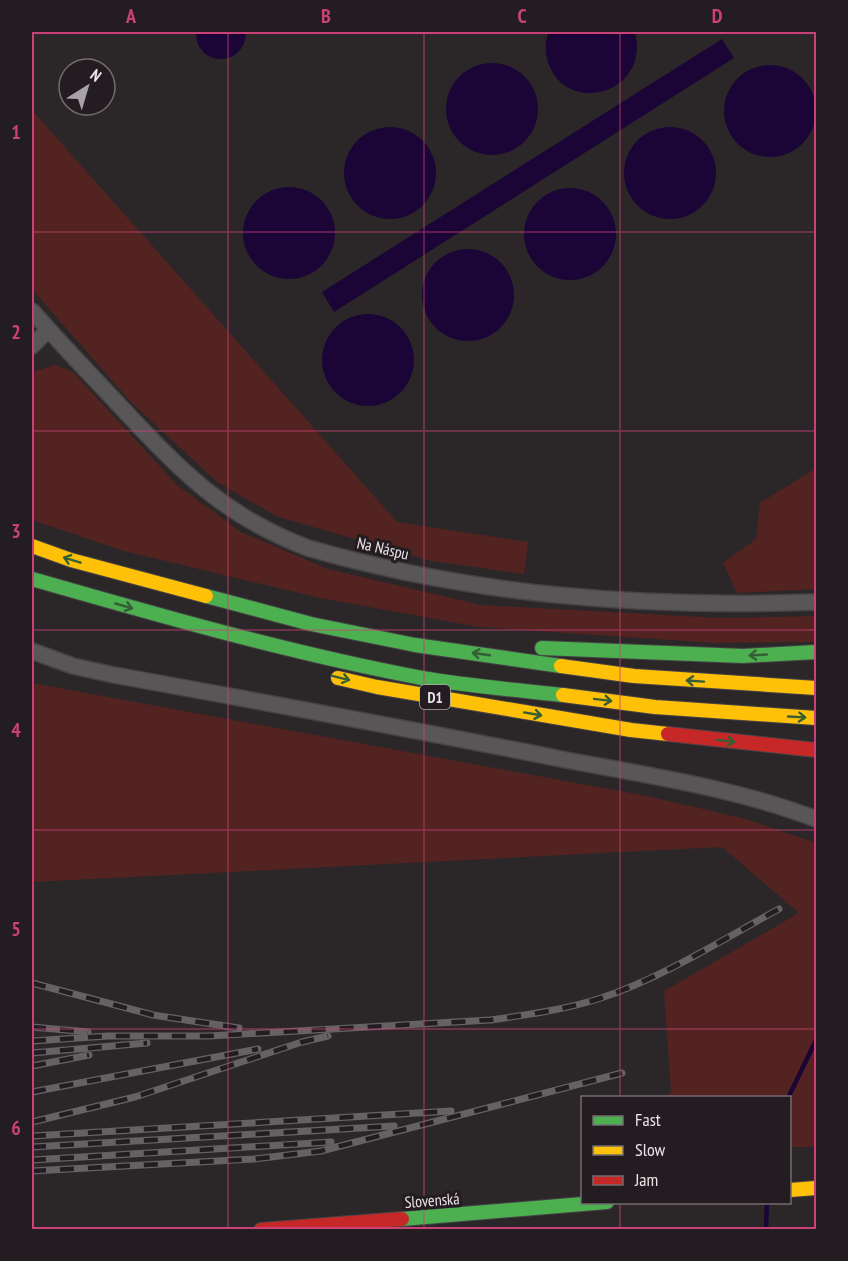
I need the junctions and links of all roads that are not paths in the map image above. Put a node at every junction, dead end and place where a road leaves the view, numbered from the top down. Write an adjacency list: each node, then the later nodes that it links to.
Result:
1 (32, 311): 2 (street, Na Náspu)
2 (48, 330): 3 (street); 8 (street, Na Náspu)
3 (32, 346)
4 (32, 546): 6 (main road, one-way to 4)
5 (32, 579): 7 (main road, D1)
6 (169, 587): 10 (main road); 15 (main road, one-way to 6)
7 (67, 590): 9 (main road, D1); 16 (main road, D1, one-way to 16)
8 (816, 602)
9 (104, 612)
10 (363, 620)
11 (466, 638): 13 (main road, one-way to 11)
12 (32, 651): 18 (street)
13 (816, 652)
14 (320, 673): 17 (main road, D1, one-way to 17)
15 (816, 688)
16 (816, 717)
17 (816, 750)
18 (816, 819)
19 (816, 1188): 20 (main road)
20 (791, 1190)
21 (594, 1204): 22 (main road, Slovenská)
22 (261, 1230)

